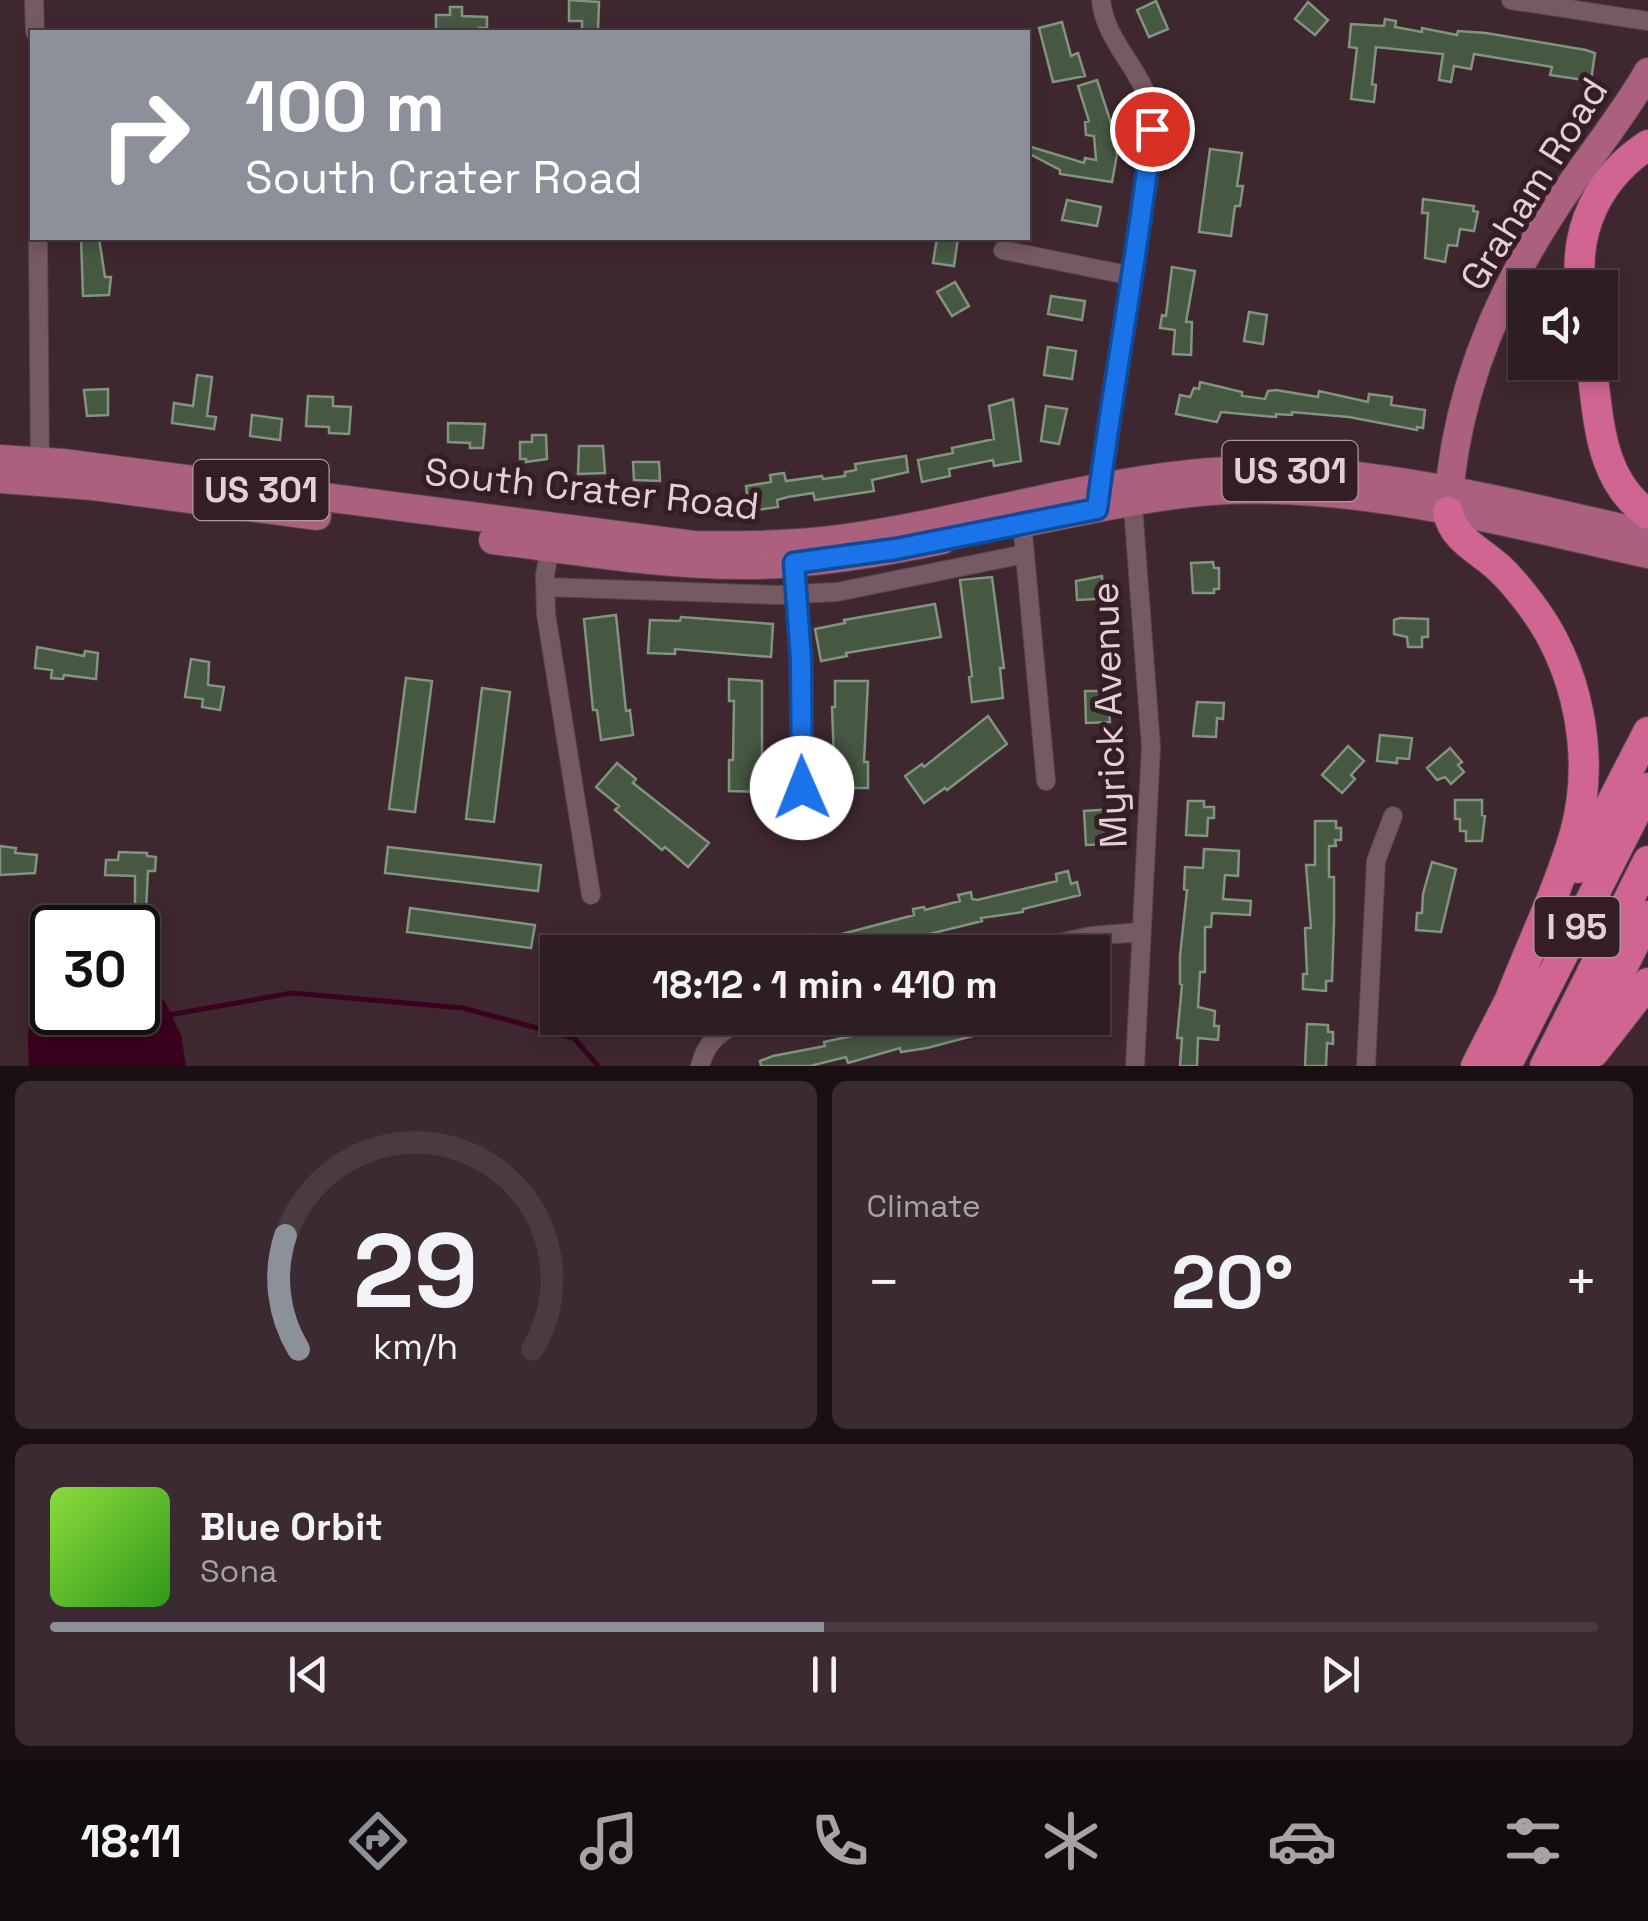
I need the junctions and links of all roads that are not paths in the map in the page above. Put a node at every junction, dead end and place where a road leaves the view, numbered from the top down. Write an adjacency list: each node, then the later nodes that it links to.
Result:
1 (34, 0): 5 (street)
2 (1101, 0): 11 (street)
3 (1511, 0): 4 (street)
4 (1648, 21)
5 (35, 30)
6 (1648, 72): 18 (main road, Graham Road)
7 (1648, 145): 10 (highway)
8 (38, 240): 14 (street)
9 (1003, 250): 11 (street)
10 (1580, 270)
11 (1132, 276): 17 (street)
12 (1594, 380): 19 (highway)
13 (0, 458): 14 (main road, South Crater Road / US 301)
14 (40, 471): 15 (main road, South Crater Road / US 301); 22 (main road, South Crater Road / US 301); 23 (main road, South Crater Road / US 301)
15 (0, 479)
16 (1132, 492): 17 (main road, South Crater Road / US 301); 18 (main road, South Crater Road / US 301); 36 (street, Myrick Avenue)
17 (1098, 498): 20 (main road, South Crater Road / US 301); 23 (main road, South Crater Road / US 301)
18 (1448, 502): 21 (main road, South Crater Road / US 301); 25 (main road, South Crater Road / US 301); 39 (highway)
19 (1648, 514)
20 (1022, 523): 23 (main road, South Crater Road / US 301); 24 (street)
21 (1648, 534)
22 (550, 548): 23 (main road, South Crater Road / US 301); 26 (street)
23 (793, 554): 27 (street)
24 (1025, 554): 27 (street); 29 (street)
25 (1648, 554)
26 (545, 587): 27 (street); 34 (street)
27 (796, 594): 30 (street)
28 (1648, 732): 39 (highway)
29 (1046, 780)
30 (802, 788)
31 (1648, 788): 45 (highway, I 95)
32 (1393, 816): 43 (street)
33 (1648, 861): 46 (highway, I 95)
34 (591, 895)
35 (1648, 916): 47 (highway)
36 (1141, 932): 37 (street); 42 (street, Myrick Avenue)
37 (1104, 935)
38 (1648, 983): 48 (highway)
39 (1512, 997): 44 (highway)
40 (719, 1035): 41 (street)
41 (700, 1066)
42 (1135, 1066)
43 (1366, 1066)
44 (1476, 1066)
45 (1506, 1066)
46 (1545, 1066)
47 (1573, 1066)
48 (1583, 1066)

